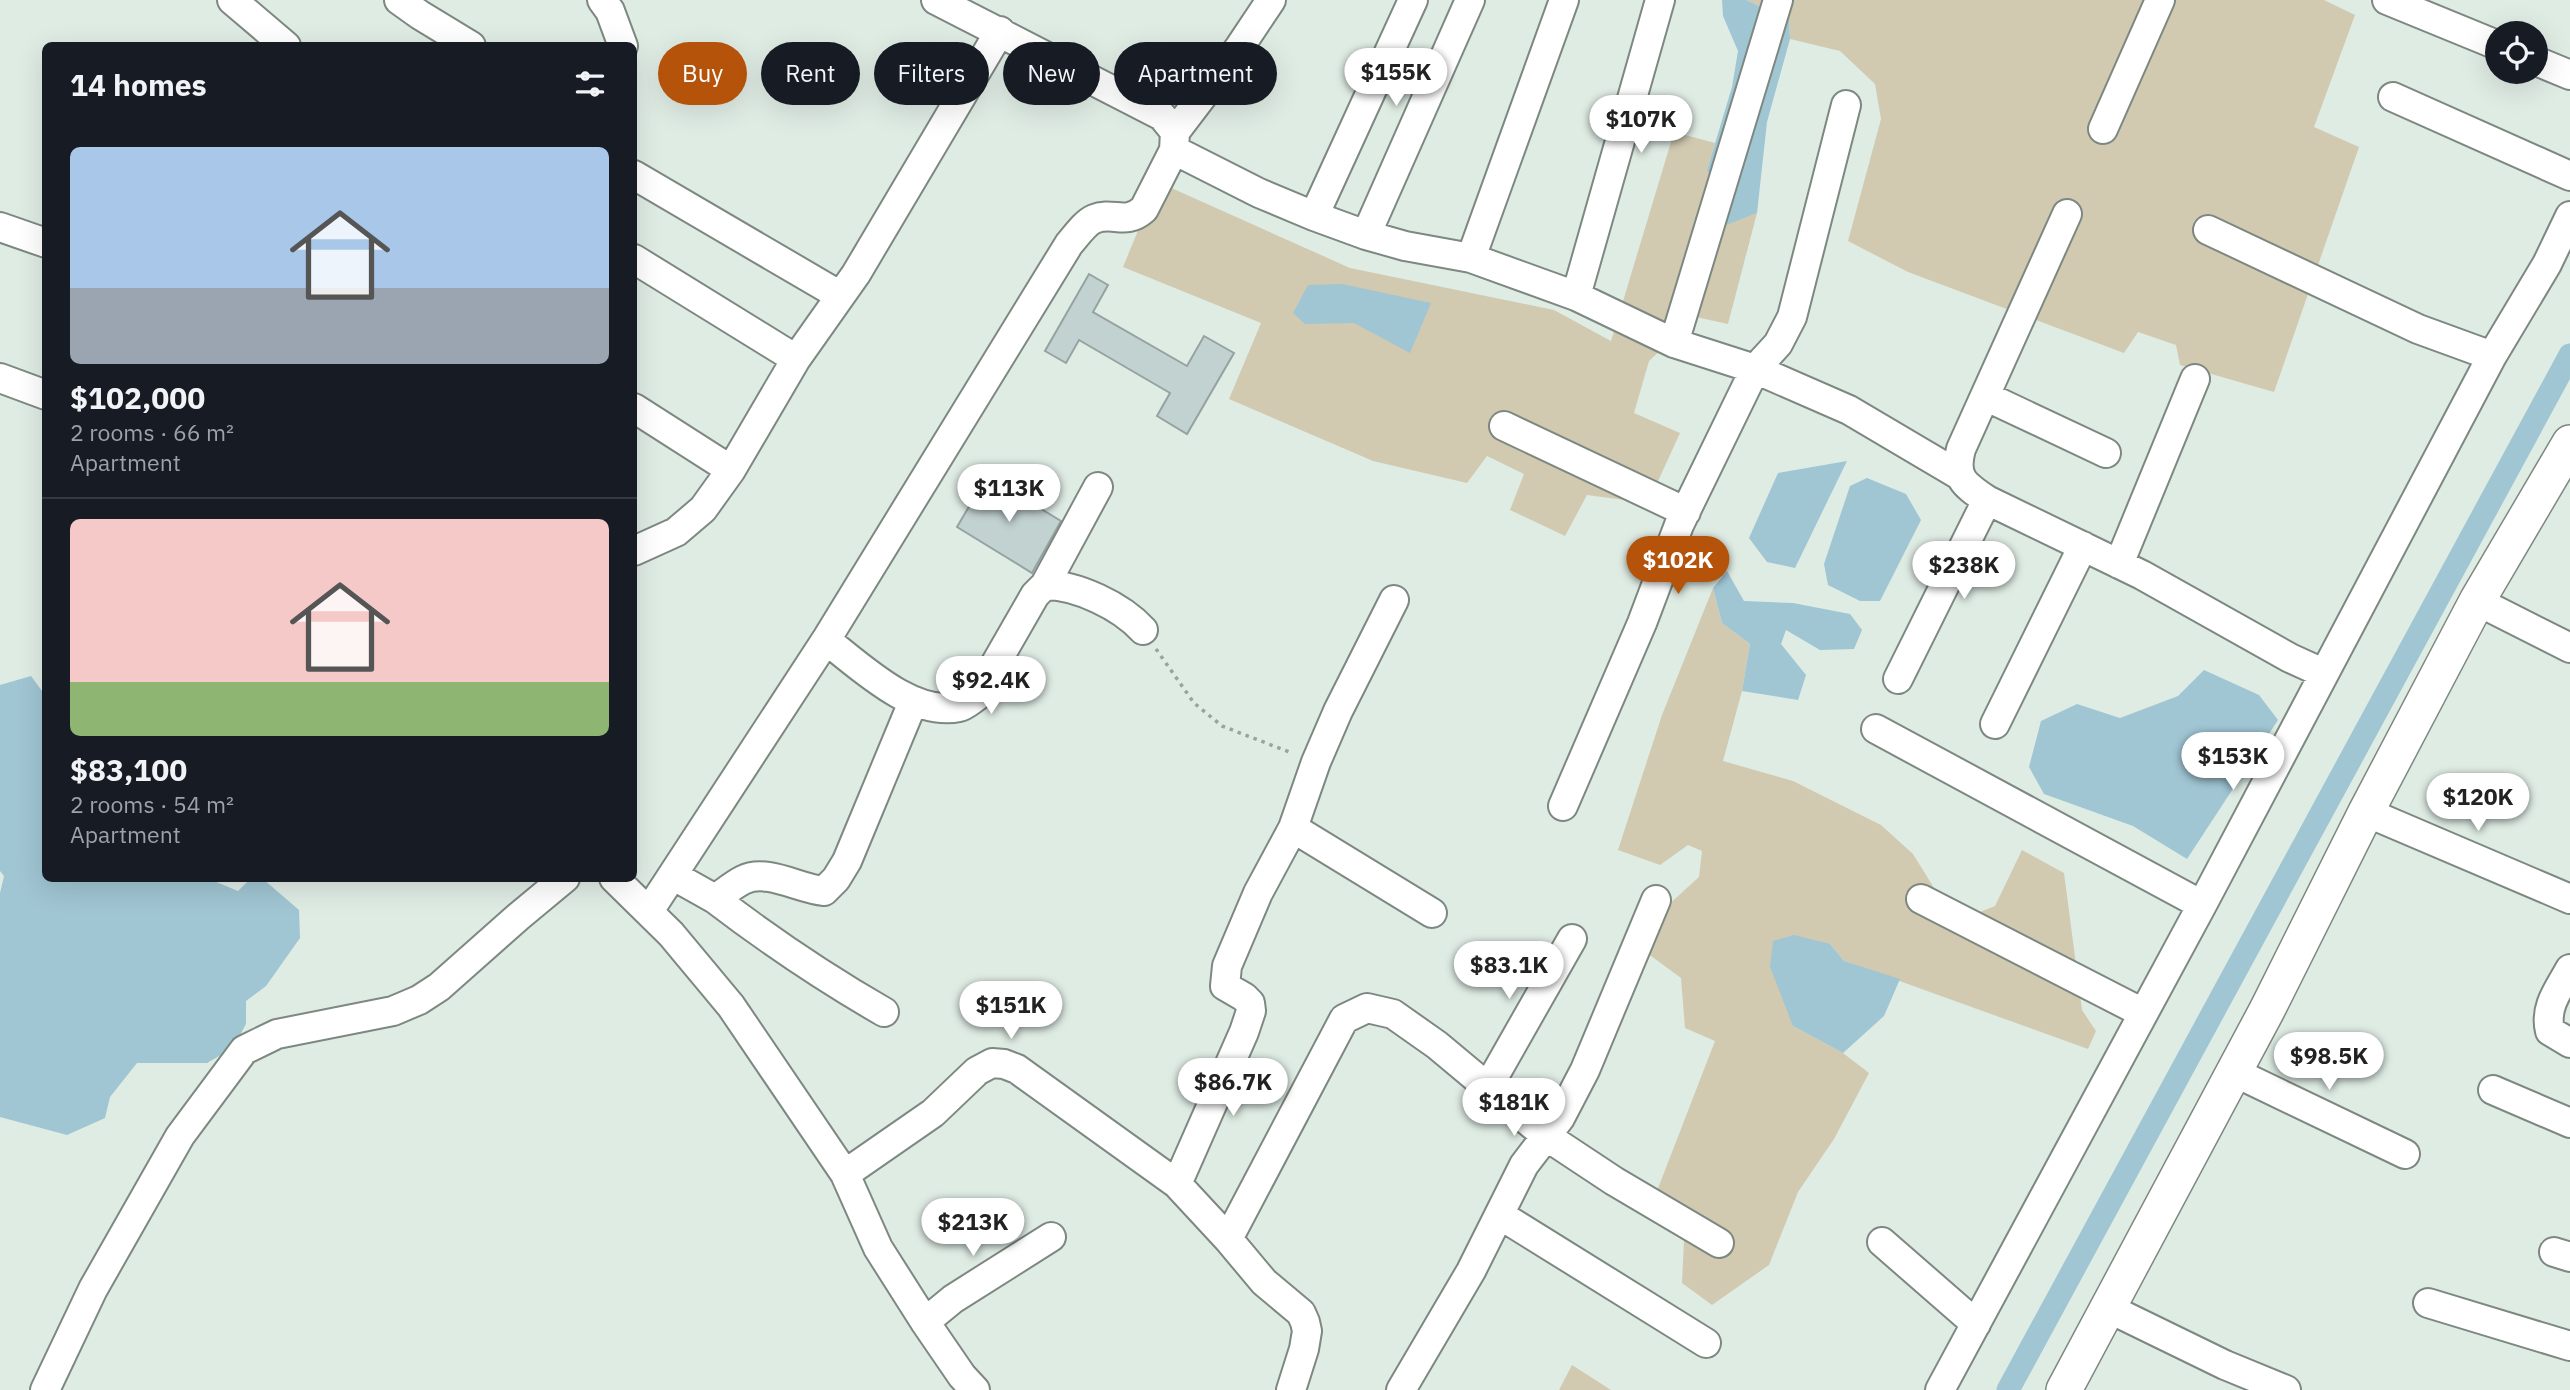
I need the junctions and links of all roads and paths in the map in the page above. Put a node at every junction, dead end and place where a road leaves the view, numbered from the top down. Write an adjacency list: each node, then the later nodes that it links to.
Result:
1 (232, 0): 15 (street)
2 (399, 0): 16 (street)
3 (602, 0): 17 (street)
4 (936, 0): 13 (street)
5 (1271, 0): 23 (street)
6 (1413, 0): 27 (street)
7 (1470, 0): 31 (street)
8 (1564, 0): 33 (street)
9 (1660, 0): 36 (street)
10 (1778, 0): 37 (street)
11 (2160, 0): 22 (street)
12 (2387, 0): 14 (street)
13 (1000, 31): 23 (street); 35 (street)
14 (2485, 40)
15 (281, 42)
16 (464, 42)
17 (622, 42)
18 (2548, 66): 19 (street)
19 (2570, 75)
20 (2393, 97): 24 (street)
21 (1846, 105): 40 (street)
22 (2103, 130)
23 (1174, 141): 27 (street); 61 (street)
24 (2570, 176)
25 (637, 177): 35 (street)
26 (2067, 214): 44 (street)
27 (1314, 216): 31 (street)
28 (2570, 216): 38 (street)
29 (0, 227): 32 (street)
30 (2208, 230): 38 (street)
31 (1366, 235): 33 (street)
32 (42, 242)
33 (1471, 258): 36 (street)
34 (637, 261): 39 (street)
35 (839, 295): 39 (street)
36 (1576, 296): 37 (street)
37 (1674, 343): 40 (street)
38 (2492, 356): 63 (street)
39 (796, 359): 49 (street)
40 (1755, 369): 50 (street); 53 (street)
41 (0, 378): 43 (street)
42 (2195, 379): 56 (street)
43 (42, 394)
44 (1984, 396): 48 (street); 50 (street)
45 (637, 410): 49 (street)
46 (1504, 426): 53 (street)
47 (2570, 443): 59 (main road)
48 (2106, 453)
49 (730, 470): 55 (street)
50 (1959, 475): 52 (street)
51 (1098, 487): 57 (street)
52 (1987, 500): 54 (street); 64 (street)
53 (1686, 512): 69 (street)
54 (2083, 547): 56 (street); 66 (street)
55 (637, 550)
56 (2119, 564): 63 (street)
57 (1045, 585): 60 (street); 65 (street)
58 (1394, 600): 68 (street)
59 (2477, 601): 62 (street); 70 (main road)
60 (1143, 630): 68 (path)
61 (826, 640): 65 (street); 72 (street)
62 (2570, 648)
63 (2323, 673): 79 (street)
64 (1898, 679)
65 (913, 702): 77 (street)
66 (1995, 724)
67 (1876, 729): 79 (street)
68 (1316, 762): 71 (street)
69 (1563, 806)
70 (2367, 812): 76 (street); 87 (main road)
71 (1293, 828): 81 (street); 94 (street)
72 (674, 876): 77 (street); 80 (street)
73 (560, 882): 106 (street)
74 (618, 882): 80 (street)
75 (1921, 899): 85 (street)
76 (2570, 899)
77 (715, 900): 84 (street)
78 (1656, 901): 91 (street)
79 (2202, 905): 85 (street)
80 (649, 911): 93 (street)
81 (1432, 913)
82 (1572, 939): 88 (street)
83 (2570, 969): 86 (street)
84 (884, 1012)
85 (2143, 1013): 103 (street)
86 (2570, 1043)
87 (2234, 1072): 92 (street); 101 (main road)
88 (1488, 1087): 91 (street); 97 (street)
89 (2493, 1090): 90 (street)
90 (2570, 1124)
91 (1546, 1136): 95 (street); 99 (street)
92 (2405, 1154)
93 (845, 1174): 94 (street); 102 (street)
94 (1177, 1184): 97 (street)
95 (1500, 1214): 104 (street); 109 (street)
96 (1051, 1237): 102 (street)
97 (1228, 1239): 108 (street)
98 (1882, 1242): 103 (street)
99 (1719, 1243)
100 (2428, 1303): 105 (street)
101 (2108, 1308): 111 (main road); 112 (street)
102 (925, 1322): 107 (street)
103 (1976, 1324): 110 (street)
104 (1706, 1343)
105 (2570, 1346)
106 (45, 1390)
107 (975, 1390)
108 (1291, 1390)
109 (1401, 1390)
110 (1940, 1390)
111 (2063, 1390)
112 (2286, 1390)

